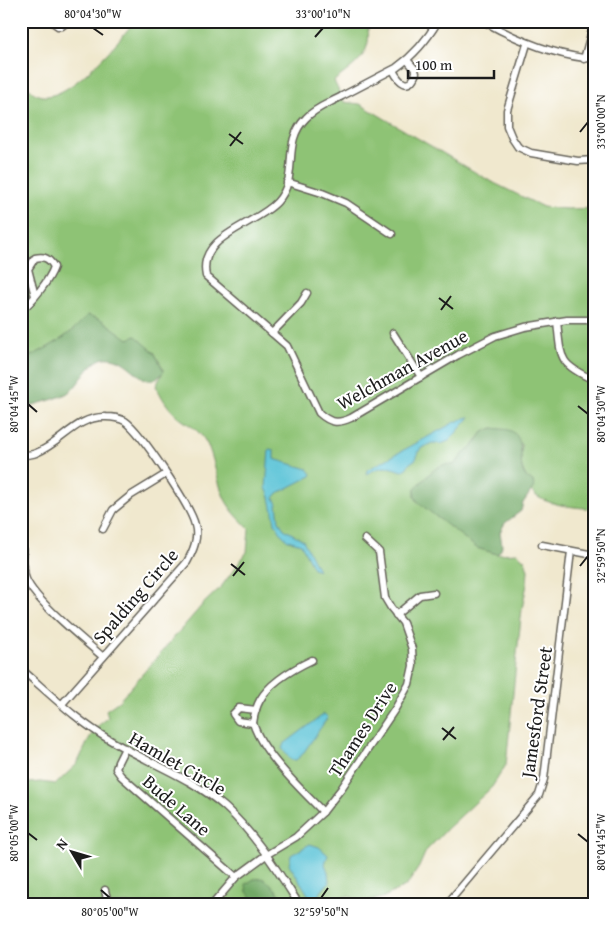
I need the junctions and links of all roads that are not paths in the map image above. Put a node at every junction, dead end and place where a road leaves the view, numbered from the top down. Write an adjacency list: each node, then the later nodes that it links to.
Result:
1 (51, 21): 2 (street)
2 (68, 21)
3 (438, 21): 9 (street, Welchman Avenue)
4 (486, 22): 6 (street)
5 (594, 23): 7 (street)
6 (527, 44): 7 (street); 11 (street)
7 (584, 58): 8 (street)
8 (594, 59)
9 (407, 60): 10 (street, Welchman Avenue); 10 (street)
10 (393, 70): 12 (street, Welchman Avenue)
11 (594, 160)
12 (287, 182): 13 (street); 19 (street, Welchman Avenue)
13 (392, 234)
14 (307, 293): 19 (street)
15 (35, 296): 15 (street); 16 (street)
16 (21, 310)
17 (594, 320): 18 (street, Welchman Avenue)
18 (557, 321): 21 (street, Welchman Avenue); 22 (street)
19 (272, 333): 21 (street, Welchman Avenue)
20 (393, 333): 21 (street)
21 (421, 377)
22 (594, 380)
23 (21, 455): 24 (street, Spalding Circle)
24 (166, 474): 26 (street); 33 (street, Spalding Circle)
25 (21, 522): 33 (street)
26 (103, 529)
27 (365, 539): 32 (street, Thames Drive)
28 (542, 545): 29 (street)
29 (572, 551): 30 (street); 47 (street, Jamesford Street)
30 (594, 555)
31 (434, 593): 32 (street)
32 (396, 615): 40 (street, Thames Drive)
33 (103, 657): 36 (street, Spalding Circle)
34 (312, 660): 37 (street)
35 (21, 668): 36 (street, Hamlet Circle)
36 (62, 704): 39 (street, Hamlet Circle)
37 (256, 710): 38 (street); 38 (street)
38 (253, 723): 40 (street)
39 (125, 748): 41 (street, Hamlet Circle); 42 (street, Bude Lane)
40 (323, 812): 41 (street, Thames Drive)
41 (266, 855): 42 (street, Thames Drive); 46 (street, Hamlet Circle)
42 (236, 877): 45 (street, Thames Drive)
43 (105, 890): 44 (street)
44 (108, 904)
45 (213, 904)
46 (298, 904)
47 (447, 904)

